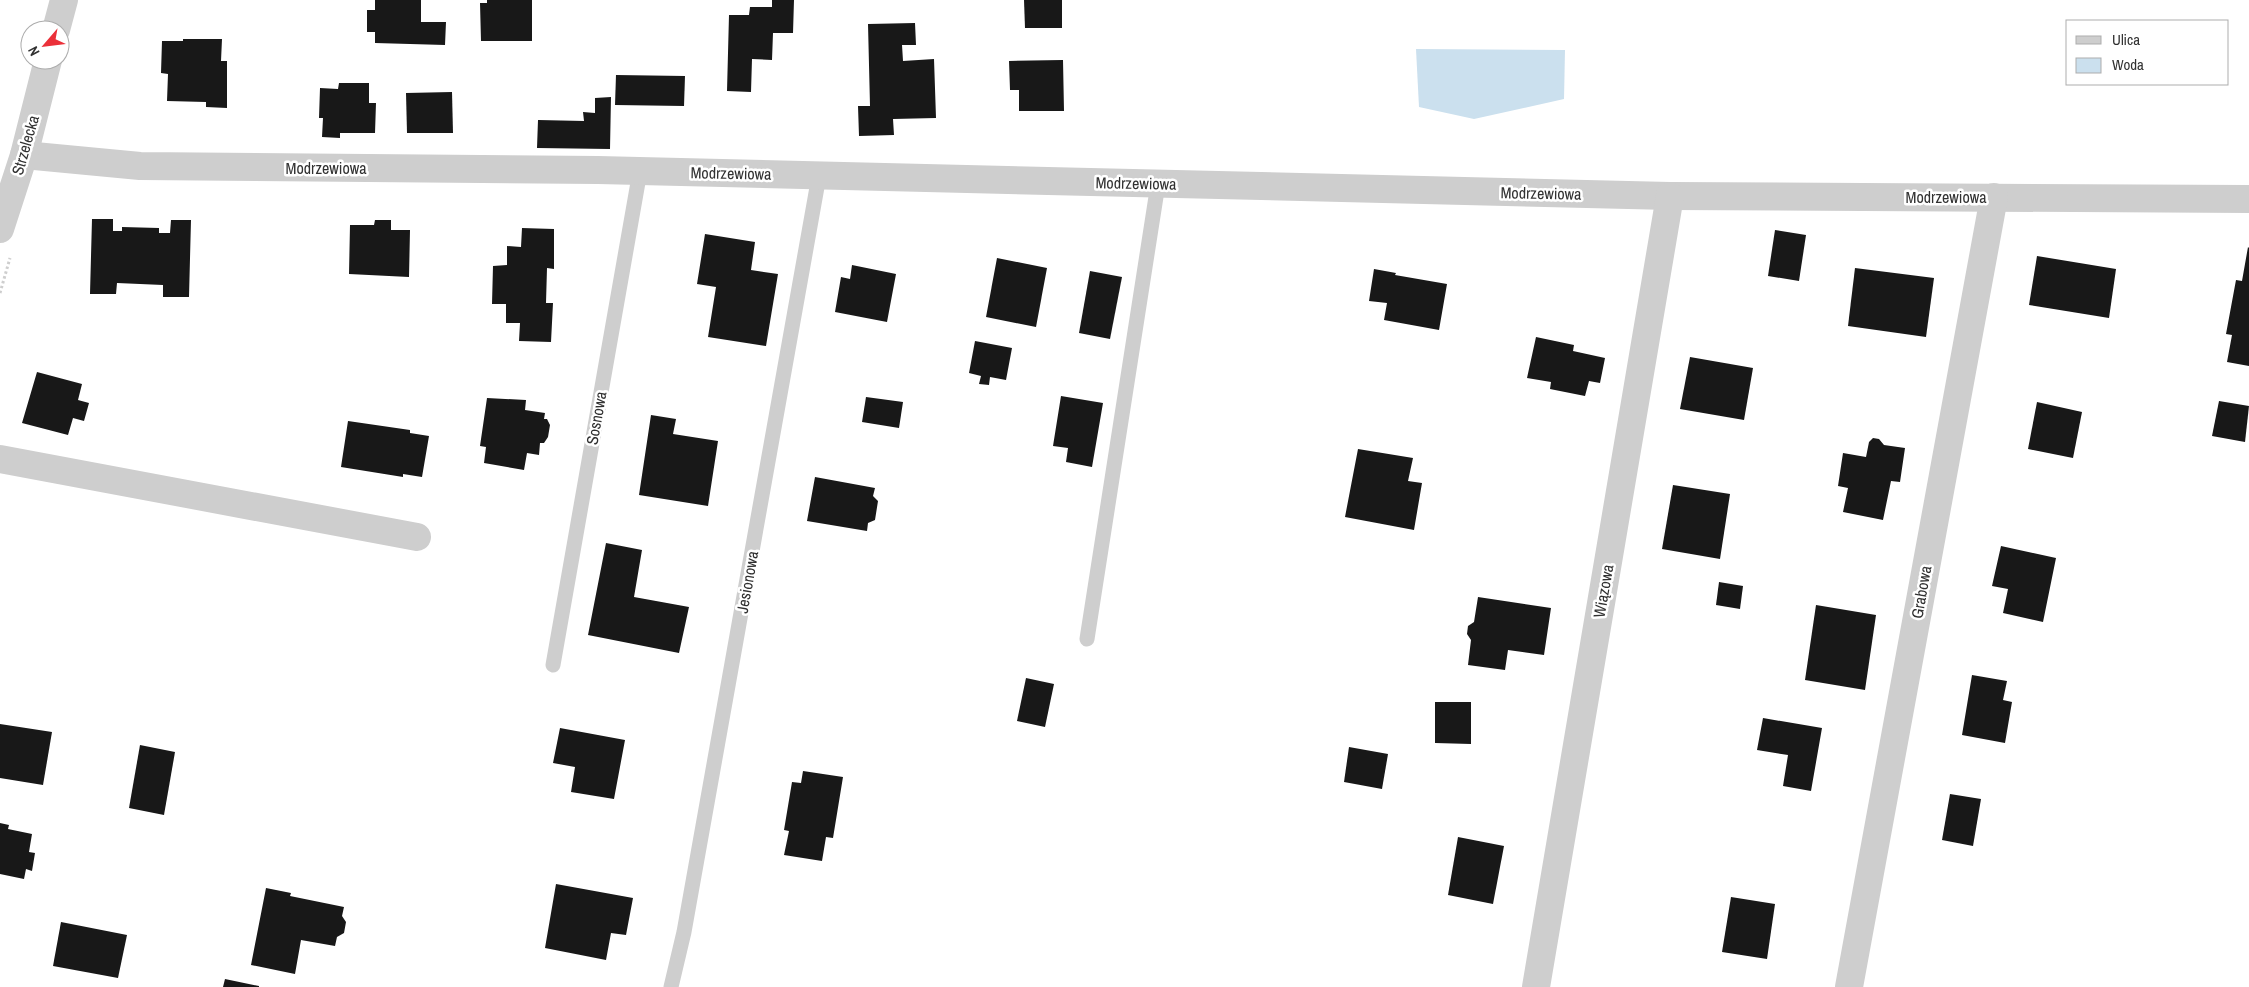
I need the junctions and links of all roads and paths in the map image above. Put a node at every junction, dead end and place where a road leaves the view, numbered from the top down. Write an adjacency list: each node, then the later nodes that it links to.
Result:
1 (64, 0): 2 (street)
2 (59, 20)
3 (45, 70): 4 (street, Strzelecka)
4 (24, 154): 5 (street, Modrzewiowa); 11 (street, Strzelecka)
5 (640, 171): 6 (street, Modrzewiowa); 15 (lane, Sosnowa)
6 (819, 176): 7 (street, Modrzewiowa); 16 (lane, Jesionowa)
7 (1158, 184): 8 (street, Modrzewiowa); 14 (lane)
8 (1670, 196): 9 (street, Modrzewiowa); 17 (street, Wiązowa)
9 (1994, 197): 10 (street, Modrzewiowa); 18 (street, Grabowa)
10 (2249, 199)
11 (0, 229)
12 (0, 459): 13 (street)
13 (417, 536)
14 (1087, 639)
15 (553, 665)
16 (670, 987)
17 (1536, 987)
18 (1849, 987)

